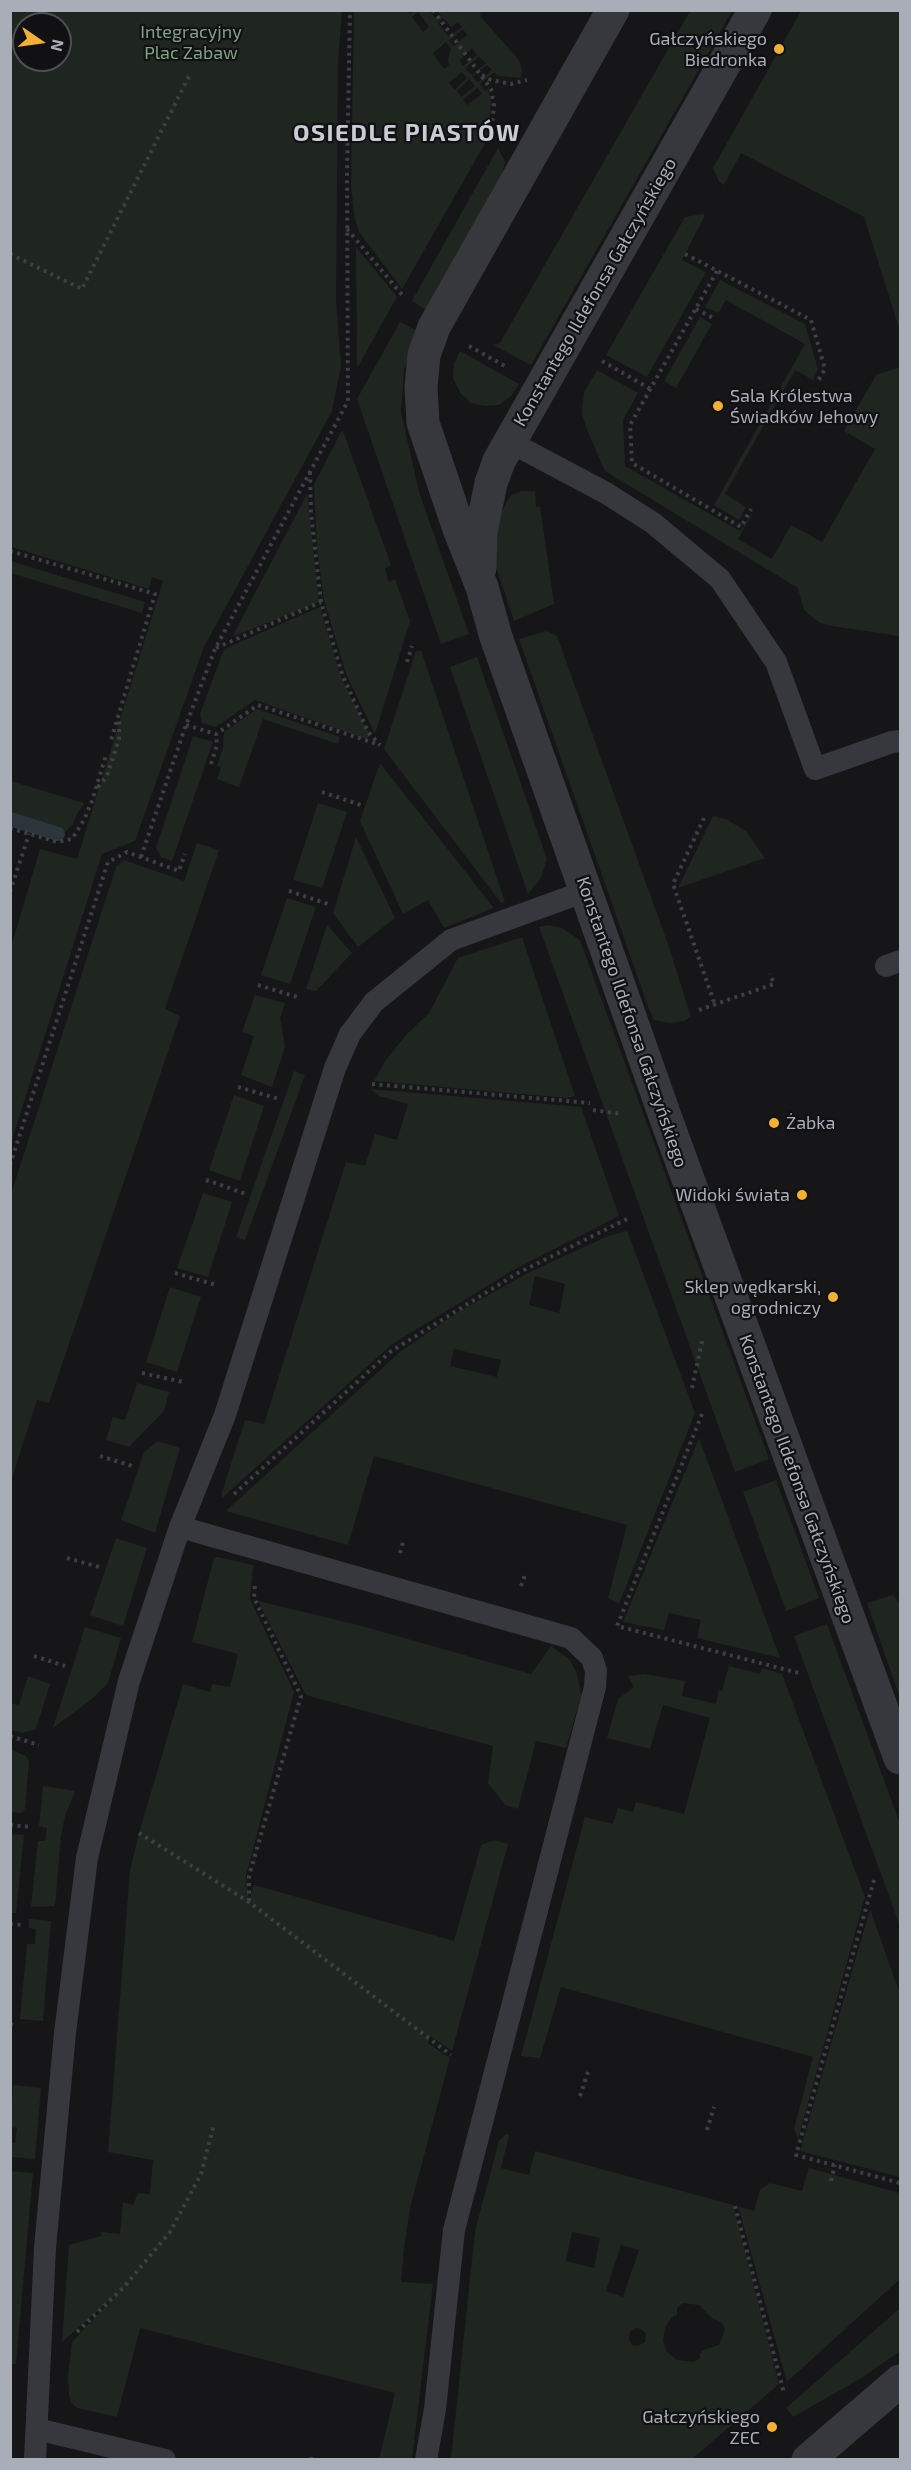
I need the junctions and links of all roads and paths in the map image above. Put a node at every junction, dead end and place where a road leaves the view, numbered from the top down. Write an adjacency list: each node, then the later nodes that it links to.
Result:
1 (350, 10): 9 (path)
2 (433, 10): 5 (path)
3 (613, 10): 25 (street, Konstantego Ildefonsa Gałczyńskiego)
4 (755, 10): 21 (street, Konstantego Ildefonsa Gałczyńskiego)
5 (482, 74): 7 (path); 8 (path)
6 (189, 76): 10 (path)
7 (531, 79)
8 (488, 148)
9 (347, 230): 13 (path); 22 (path)
10 (10, 254)
11 (685, 254): 12 (path)
12 (717, 271): 14 (path); 19 (path)
13 (406, 299)
14 (696, 309): 15 (path); 20 (path)
15 (716, 319)
16 (464, 343): 18 (path)
17 (593, 356): 20 (path)
18 (515, 371)
19 (818, 381)
20 (652, 390): 23 (path)
21 (510, 442): 25 (street, Konstantego Ildefonsa Gałczyńskiego); 34 (lane)
22 (310, 471): 26 (path); 28 (path)
23 (751, 509)
24 (10, 551): 30 (path)
25 (482, 587): 46 (street, Konstantego Ildefonsa Gałczyńskiego)
26 (321, 602): 28 (path); 32 (path)
27 (412, 646): 29 (path)
28 (216, 649): 31 (path)
29 (407, 662)
30 (119, 713): 33 (path); 37 (path)
31 (186, 725): 32 (path); 44 (path)
32 (216, 734): 36 (path)
33 (111, 740)
34 (900, 741)
35 (106, 755): 37 (path)
36 (211, 765)
37 (96, 790): 42 (path)
38 (321, 792): 39 (path)
39 (361, 805)
40 (704, 818): 52 (path)
41 (10, 828): 42 (path)
42 (29, 834): 47 (path)
43 (185, 854): 44 (path)
44 (141, 857): 58 (path)
45 (289, 891): 48 (path)
46 (586, 891): 70 (lane); 79 (street, Konstantego Ildefonsa Gałczyńskiego)
47 (10, 892)
48 (328, 904)
49 (770, 974): 52 (path)
50 (258, 985): 51 (path)
51 (297, 997)
52 (715, 1005): 53 (path)
53 (699, 1010)
54 (372, 1083): 57 (path)
55 (237, 1087): 56 (path)
56 (279, 1099)
57 (590, 1103)
58 (10, 1165)
59 (206, 1180): 60 (path)
60 (246, 1194)
61 (629, 1218): 69 (path)
62 (175, 1273): 63 (path)
63 (216, 1285)
64 (142, 1373): 65 (path)
65 (183, 1382)
66 (702, 1414): 76 (path)
67 (100, 1456): 68 (path)
68 (132, 1466)
69 (227, 1500)
70 (180, 1527): 71 (lane); 100 (lane)
71 (257, 1550): 84 (path); 105 (lane)
72 (67, 1558): 73 (path)
73 (99, 1567)
74 (34, 1656): 75 (path)
75 (65, 1666)
76 (799, 1673)
77 (10, 1736): 78 (path)
78 (39, 1745)
79 (900, 1758)
80 (10, 1825): 81 (path)
81 (32, 1827)
82 (139, 1833): 84 (path)
83 (874, 1880): 93 (path)
84 (249, 1902): 87 (path)
85 (10, 1924): 86 (path)
86 (22, 1925)
87 (451, 2055)
88 (588, 2072): 89 (path)
89 (580, 2096)
90 (714, 2107): 92 (path)
91 (214, 2124): 97 (path)
92 (706, 2130)
93 (835, 2165): 94 (path); 95 (path)
94 (831, 2181)
95 (900, 2183)
96 (735, 2206): 99 (path)
97 (74, 2334)
98 (900, 2381): 106 (street)
99 (784, 2392)
100 (37, 2429): 102 (lane); 103 (lane)
101 (313, 2453): 104 (path)
102 (35, 2460)
103 (165, 2460)
104 (311, 2460)
105 (426, 2460)
106 (808, 2460)

